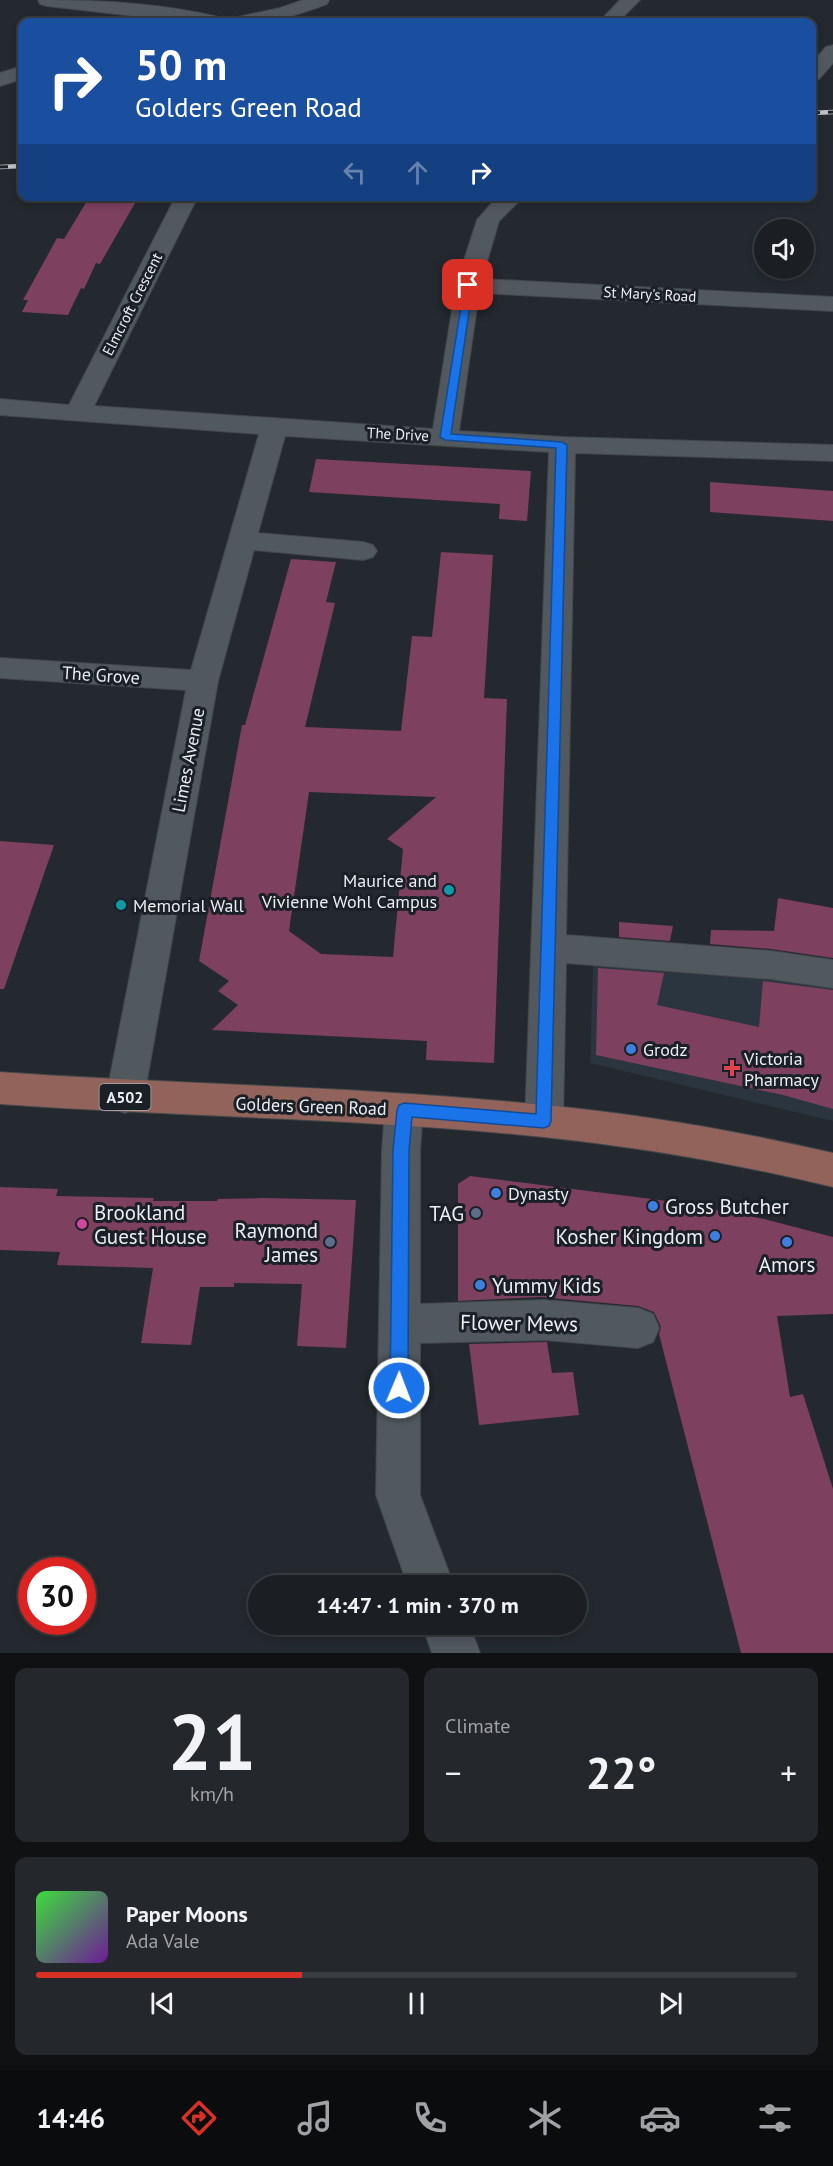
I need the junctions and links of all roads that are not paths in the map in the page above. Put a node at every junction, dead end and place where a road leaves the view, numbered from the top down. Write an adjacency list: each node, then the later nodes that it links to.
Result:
1 (47, 0): 4 (street)
2 (320, 0): 5 (street)
3 (631, 0): 6 (street)
4 (195, 18)
5 (259, 18)
6 (612, 18)
7 (833, 51): 8 (street)
8 (816, 70)
9 (18, 73): 10 (street)
10 (0, 80)
11 (184, 201): 16 (street, Elmcroft Crescent)
12 (506, 201): 13 (street)
13 (468, 285): 14 (street, St Mary's Road); 18 (street)
14 (833, 304)
15 (0, 407): 16 (street, The Drive)
16 (78, 412): 17 (street, The Drive)
17 (274, 427): 18 (street, The Drive); 21 (street, Limes Avenue)
18 (445, 437): 19 (street, The Drive)
19 (562, 445): 20 (street, The Drive); 25 (street)
20 (833, 453)
21 (243, 540): 22 (street); 24 (street, Limes Avenue)
22 (363, 551)
23 (0, 668): 24 (street, The Grove)
24 (202, 681): 28 (street, Limes Avenue)
25 (548, 948): 26 (street); 30 (street)
26 (833, 974)
27 (0, 1088): 28 (main road, Golders Green Road / A502)
28 (125, 1097): 29 (main road, Golders Green Road / A502)
29 (404, 1110): 30 (main road, Golders Green Road / A502); 32 (street)
30 (544, 1121): 31 (main road, Golders Green Road / A502)
31 (833, 1170)
32 (400, 1324): 33 (street, Flower Mews); 34 (street)
33 (638, 1328)
34 (427, 1575)
35 (449, 1635): 36 (street)
36 (456, 1653)

